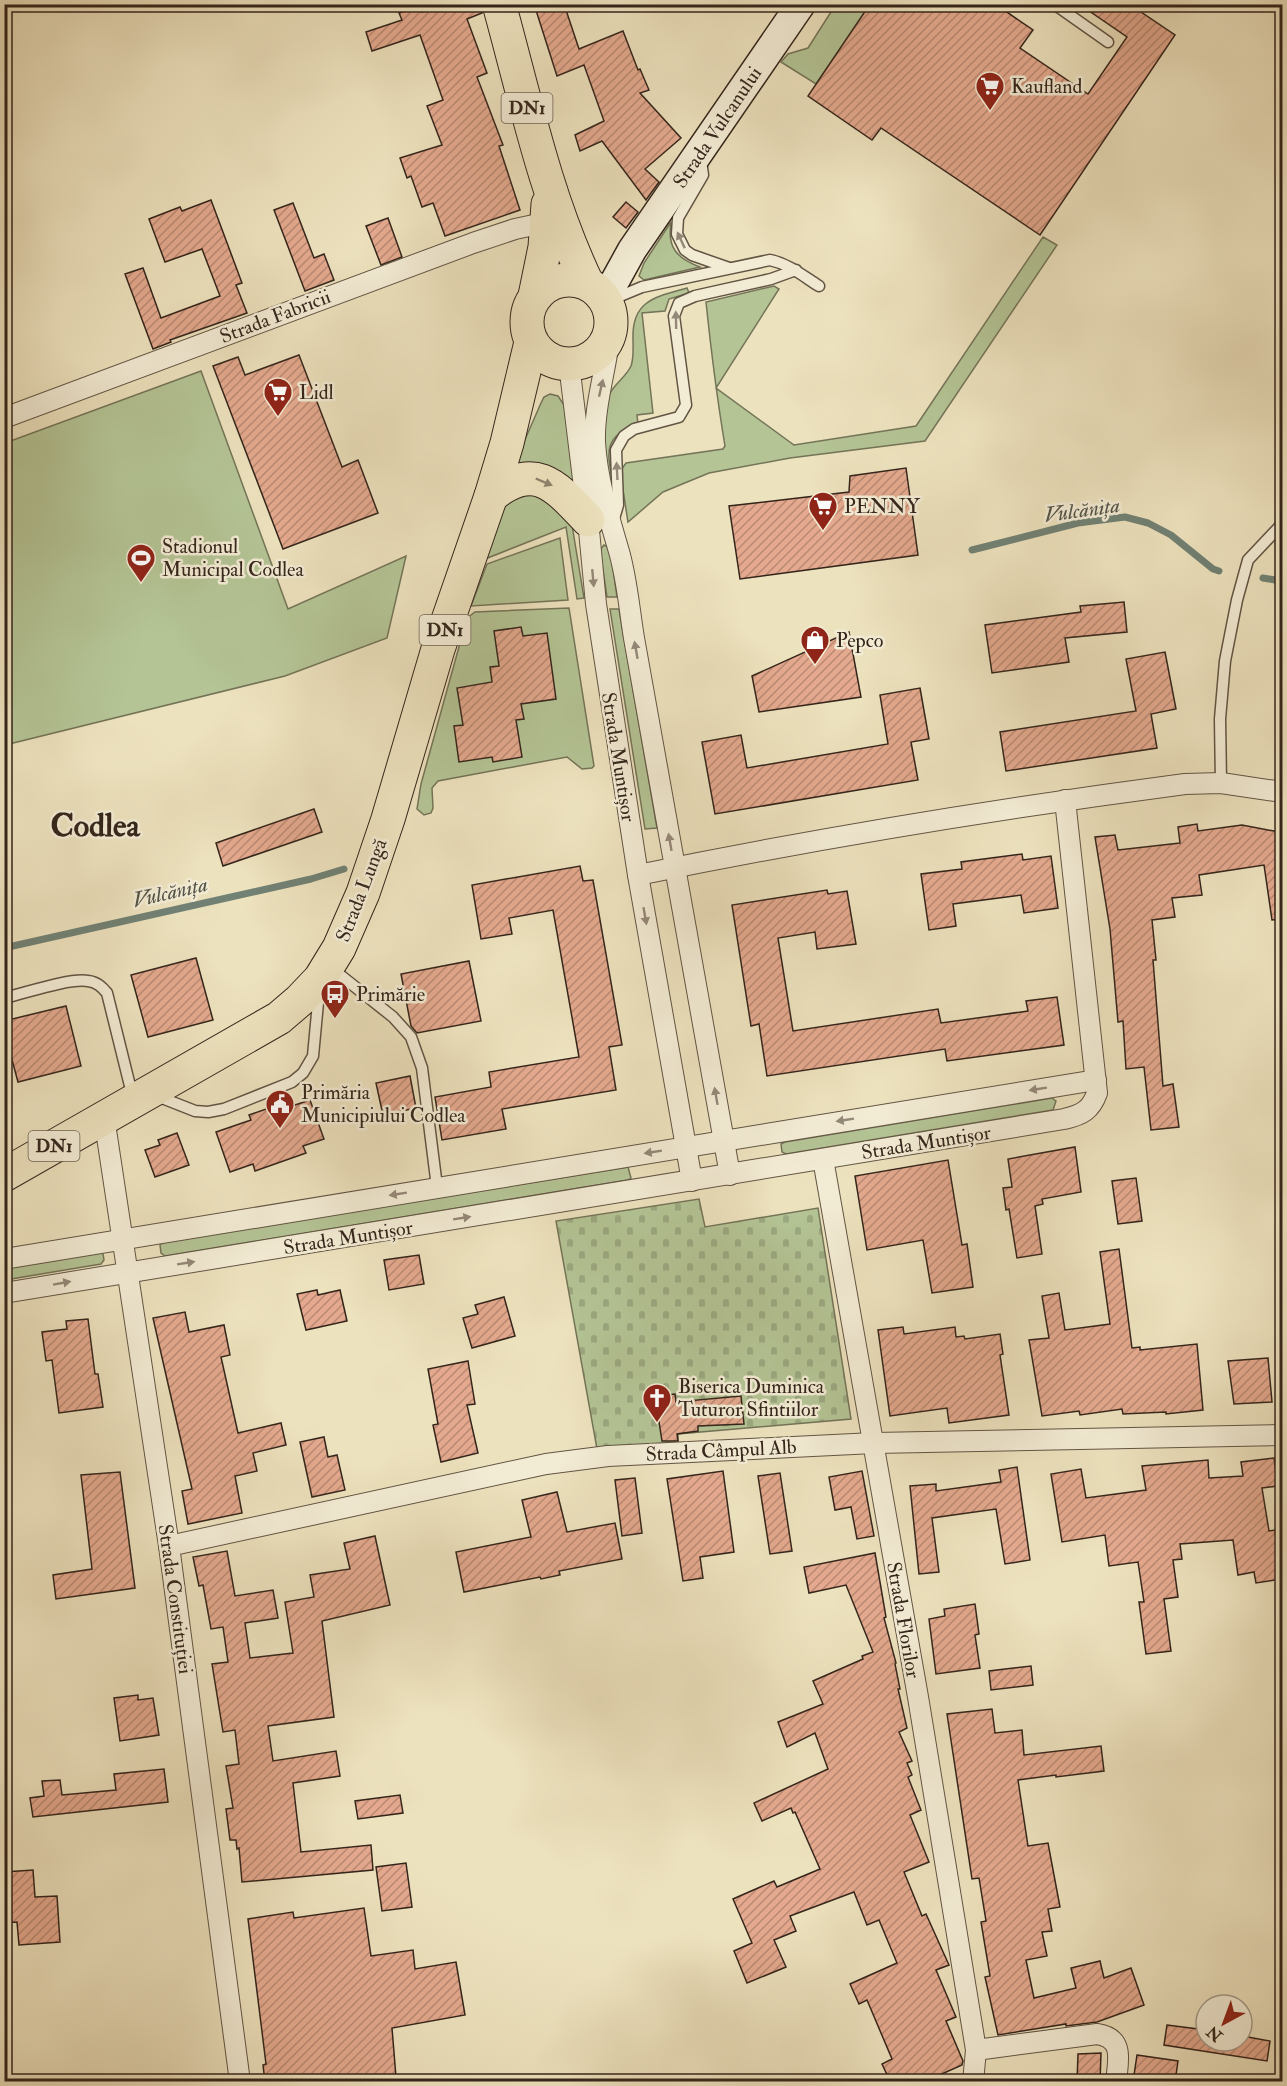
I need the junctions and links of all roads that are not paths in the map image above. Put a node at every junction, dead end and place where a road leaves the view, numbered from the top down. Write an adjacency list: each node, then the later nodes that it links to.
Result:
1 (499, 4): 6 (highway, DN1)
2 (801, 4): 5 (main road, Strada Vulcanului)
3 (1054, 4): 4 (lane)
4 (1108, 42)
5 (700, 153): 8 (lane, one-way to 5); 11 (main road, Strada Vulcanului)
6 (546, 175): 7 (highway, DN1); 11 (highway, DN1)
7 (548, 222): 12 (highway, DN1); 16 (street, Strada Fabricii)
8 (729, 268): 9 (lane); 11 (lane)
9 (796, 270): 10 (lane); 19 (lane, one-way to 9)
10 (819, 286)
11 (598, 293): 12 (highway); 13 (highway, DN1)
12 (535, 296): 14 (highway, DN1)
13 (610, 334): 15 (highway); 19 (street, Strada Muntișor, one-way to 13)
14 (531, 342): 15 (highway); 17 (highway, DN1)
15 (565, 364): 17 (highway, DN1); 19 (street, Strada Muntișor)
16 (4, 418)
17 (507, 443): 18 (highway, Strada Lungă / DN1)
18 (491, 496): 19 (highway, one-way to 19); 26 (highway, Strada Lungă / DN1)
19 (599, 524): 24 (street, Strada Muntișor, one-way to 19); 25 (street, Strada Muntișor, one-way to 25)
20 (1282, 524): 21 (lane)
21 (1221, 783): 22 (street); 23 (street)
22 (1282, 792)
23 (1065, 800): 24 (street); 28 (street, Strada Muntișor)
24 (674, 868): 25 (street); 31 (street, Strada Muntișor, one-way to 24)
25 (638, 875): 32 (street, Strada Muntișor, one-way to 32)
26 (324, 973): 29 (highway, Strada Lungă / DN1); 29 (lane); 37 (lane)
27 (4, 998): 29 (lane)
28 (1095, 1080): 31 (street, Strada Muntișor, one-way to 31); 33 (street, Strada Muntișor)
29 (141, 1097): 30 (highway, Strada Lungă / DN1)
30 (104, 1117): 35 (highway, Strada Lungă / DN1); 38 (street, Strada Constituției)
31 (723, 1140): 32 (street, Strada Muntișor); 34 (street, Strada Muntișor)
32 (686, 1146): 36 (street, Strada Muntișor); 37 (street, Strada Muntișor, one-way to 37)
33 (823, 1159): 34 (street, Strada Muntișor); 43 (street, Strada Florilor)
34 (730, 1174): 36 (street, Strada Muntișor)
35 (4, 1175)
36 (692, 1181): 40 (street, Strada Muntișor, one-way to 36)
37 (437, 1187): 38 (street, Strada Muntișor, one-way to 38)
38 (123, 1239): 39 (street, Strada Muntișor); 40 (street, Strada Constituției)
39 (4, 1259)
40 (128, 1272): 41 (street, Strada Muntișor, one-way to 40); 44 (street, Strada Constituției)
41 (4, 1293)
42 (1282, 1435): 43 (street, Strada Câmpul Alb)
43 (874, 1443): 44 (street, Strada Câmpul Alb); 45 (street, Strada Florilor)
44 (169, 1546): 46 (street, Strada Constituției)
45 (976, 2049): 47 (street, Strada Florilor); 48 (street)
46 (240, 2082)
47 (973, 2082)
48 (1116, 2082)

